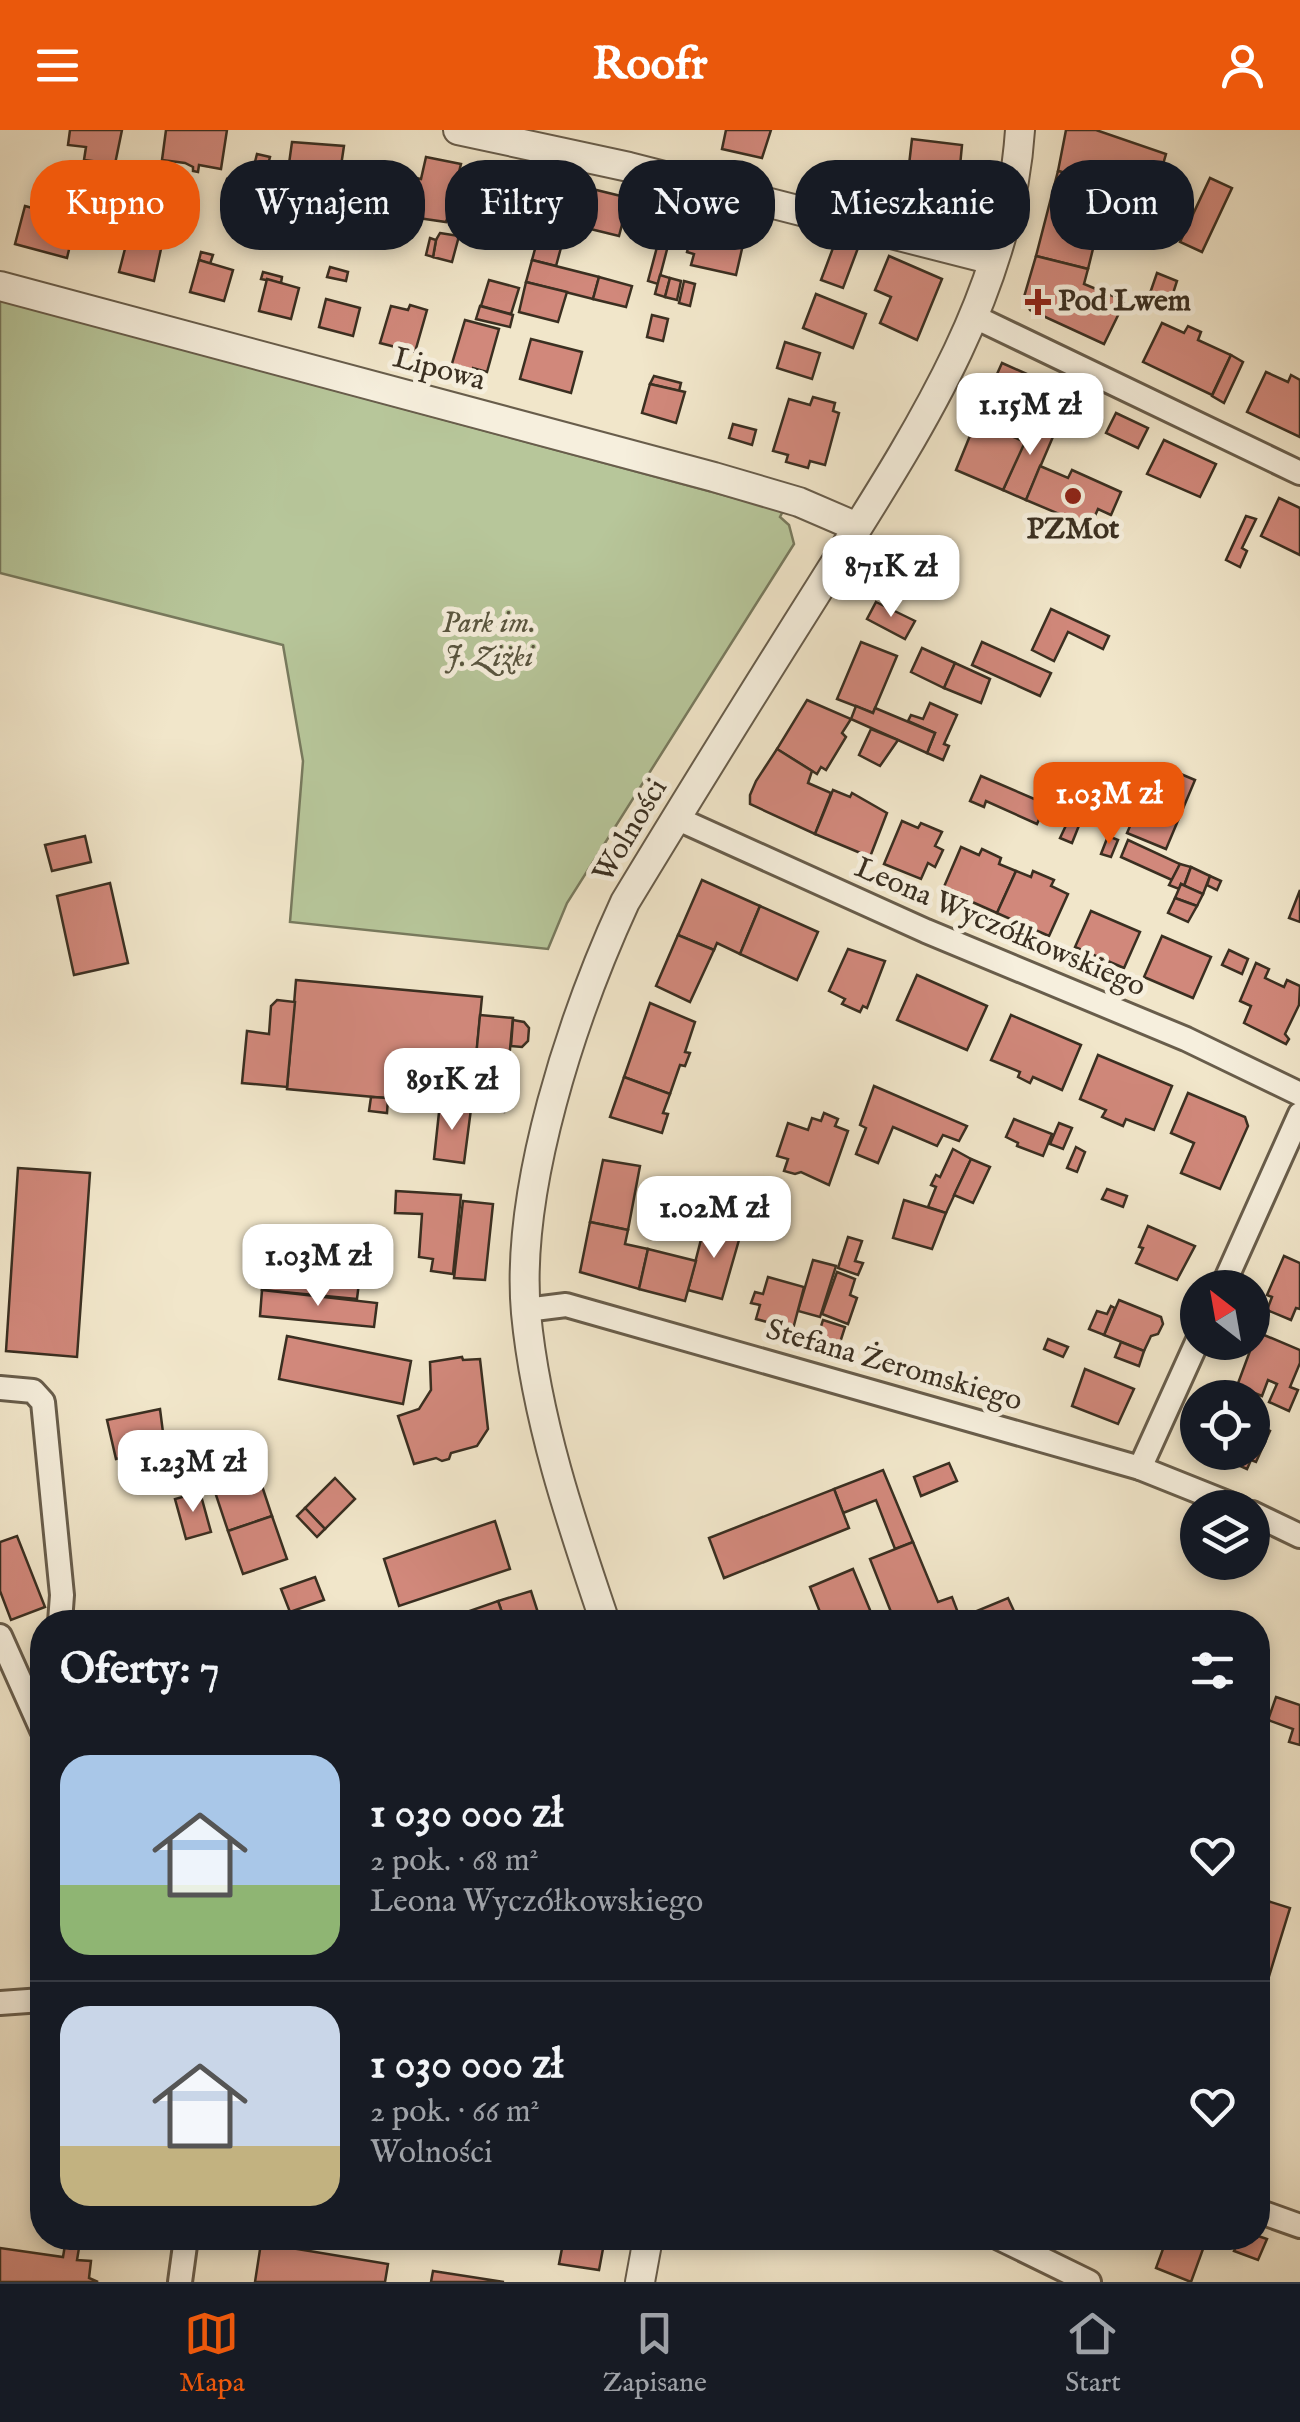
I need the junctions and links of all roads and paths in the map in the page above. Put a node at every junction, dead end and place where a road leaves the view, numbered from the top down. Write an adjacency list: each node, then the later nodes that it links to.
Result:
1 (458, 130): 3 (street)
2 (1020, 130): 3 (street, Wolności)
3 (993, 260): 5 (street, Wolności)
4 (0, 286): 7 (street, Lipowa)
5 (973, 316): 6 (street); 7 (street, Wolności)
6 (1300, 474)
7 (857, 527): 8 (street, Wolności)
8 (676, 818): 9 (street, Leona Wyczółkowskiego); 12 (street, Wolności)
9 (1300, 1094)
10 (1300, 1114): 11 (street)
11 (1230, 1270)
12 (526, 1310): 15 (street, Stefana Żeromskiego); 20 (street, Wolności)
13 (1189, 1360): 15 (street)
14 (0, 1388): 19 (street)
15 (1140, 1468): 16 (street, Stefana Żeromskiego)
16 (1195, 1490)
17 (1270, 1522): 18 (street)
18 (1300, 1536)
19 (61, 1610)
20 (600, 1610)
21 (0, 1636): 22 (street)
22 (30, 1681)
23 (30, 2001): 24 (street)
24 (0, 2003)
25 (1270, 2215): 26 (street)
26 (1300, 2226)
27 (184, 2250): 30 (street)
28 (646, 2250): 31 (street)
29 (1024, 2250): 32 (street)
30 (180, 2282)
31 (640, 2282)
32 (1090, 2282)

